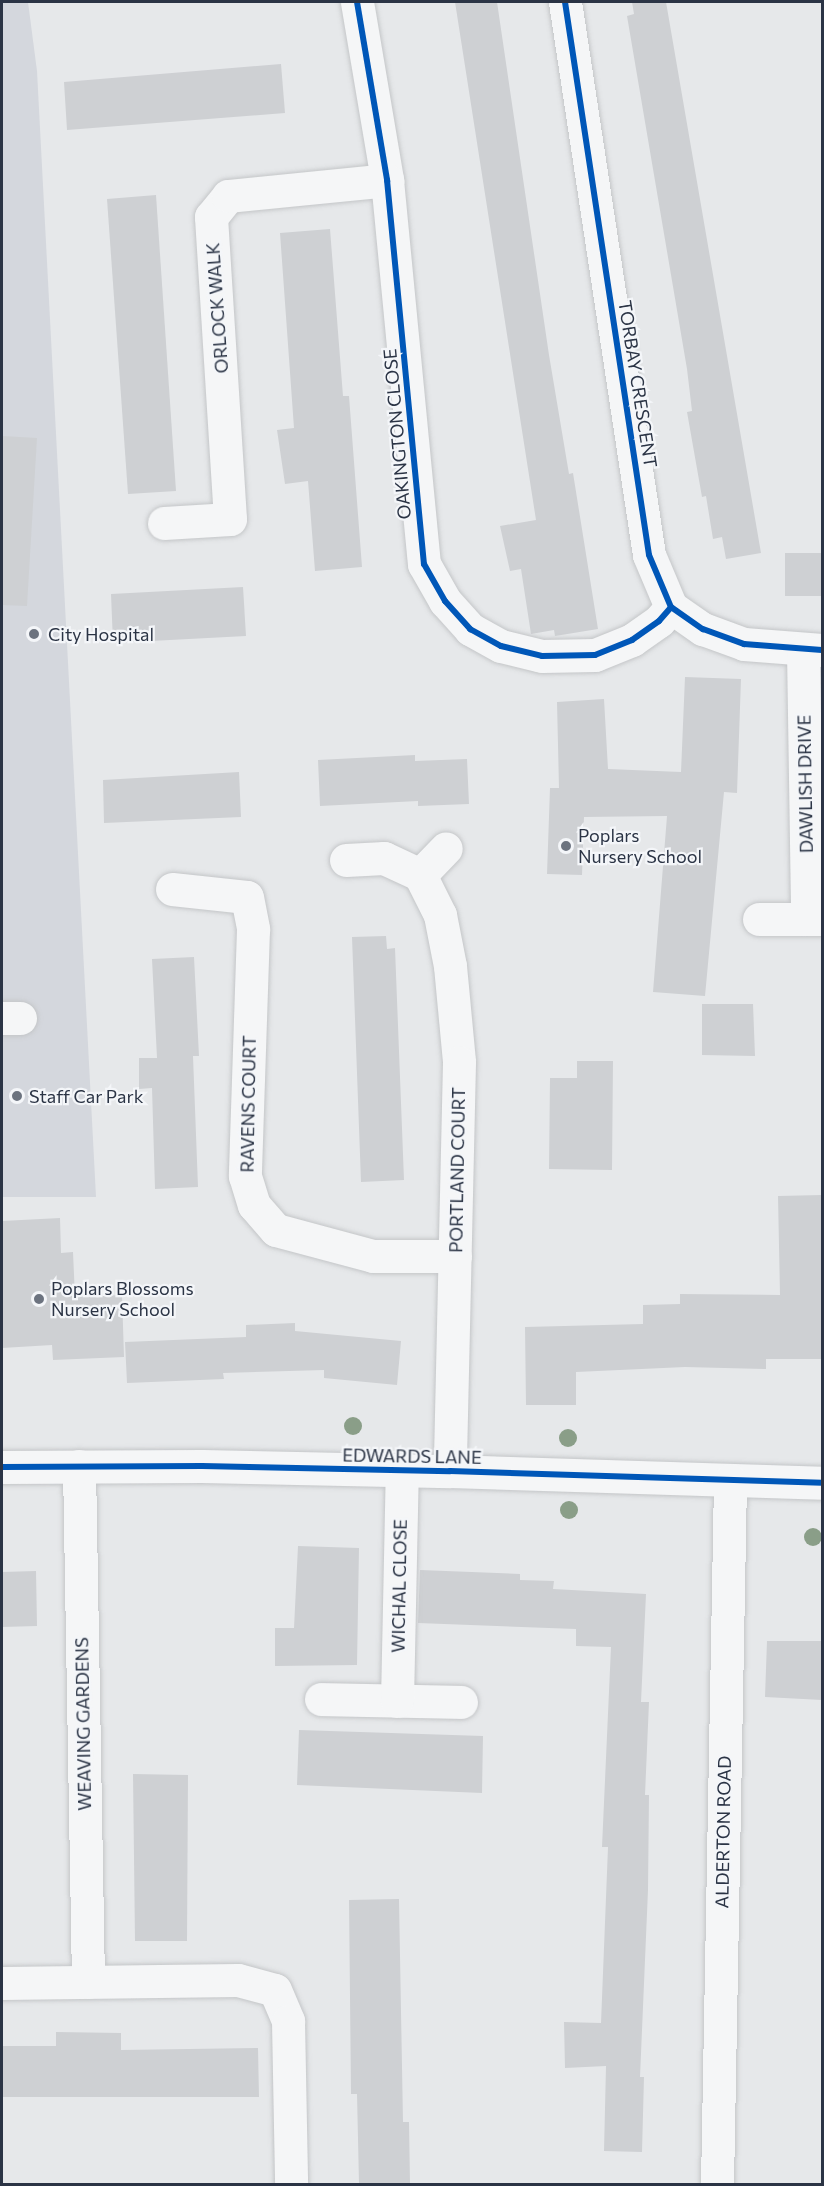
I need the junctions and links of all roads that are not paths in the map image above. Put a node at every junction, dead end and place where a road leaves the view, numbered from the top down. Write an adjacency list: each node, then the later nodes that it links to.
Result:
1 (357, 2): 3 (street, OAKINGTON CLOSE)
2 (565, 2): 5 (street, TORBAY CRESCENT)
3 (387, 180): 4 (street, ORLOCK WALK); 5 (street, OAKINGTON CLOSE)
4 (164, 523)
5 (671, 607): 6 (street)
6 (813, 650): 12 (street, DAWLISH DRIVE)
7 (446, 848): 9 (street)
8 (346, 860): 9 (street)
9 (420, 874): 13 (street, PORTLAND COURT)
10 (172, 889): 13 (street, RAVENS COURT)
11 (759, 919): 12 (street, DAWLISH DRIVE)
12 (815, 919)
13 (455, 1257): 17 (street, PORTLAND COURT)
14 (79, 1466): 15 (street, EDWARDS LANE); 16 (street, EDWARDS LANE); 23 (street, WEAVING GARDENS)
15 (2, 1467)
16 (402, 1470): 17 (street, EDWARDS LANE); 21 (street, WICHAL CLOSE)
17 (450, 1471): 18 (street, EDWARDS LANE)
18 (730, 1480): 19 (street, EDWARDS LANE); 26 (street, ALDERTON ROAD)
19 (822, 1484)
20 (321, 1700): 21 (street)
21 (397, 1701): 22 (street)
22 (461, 1702)
23 (88, 1982): 24 (street); 25 (street)
24 (2, 1983)
25 (291, 2184)
26 (717, 2184)

